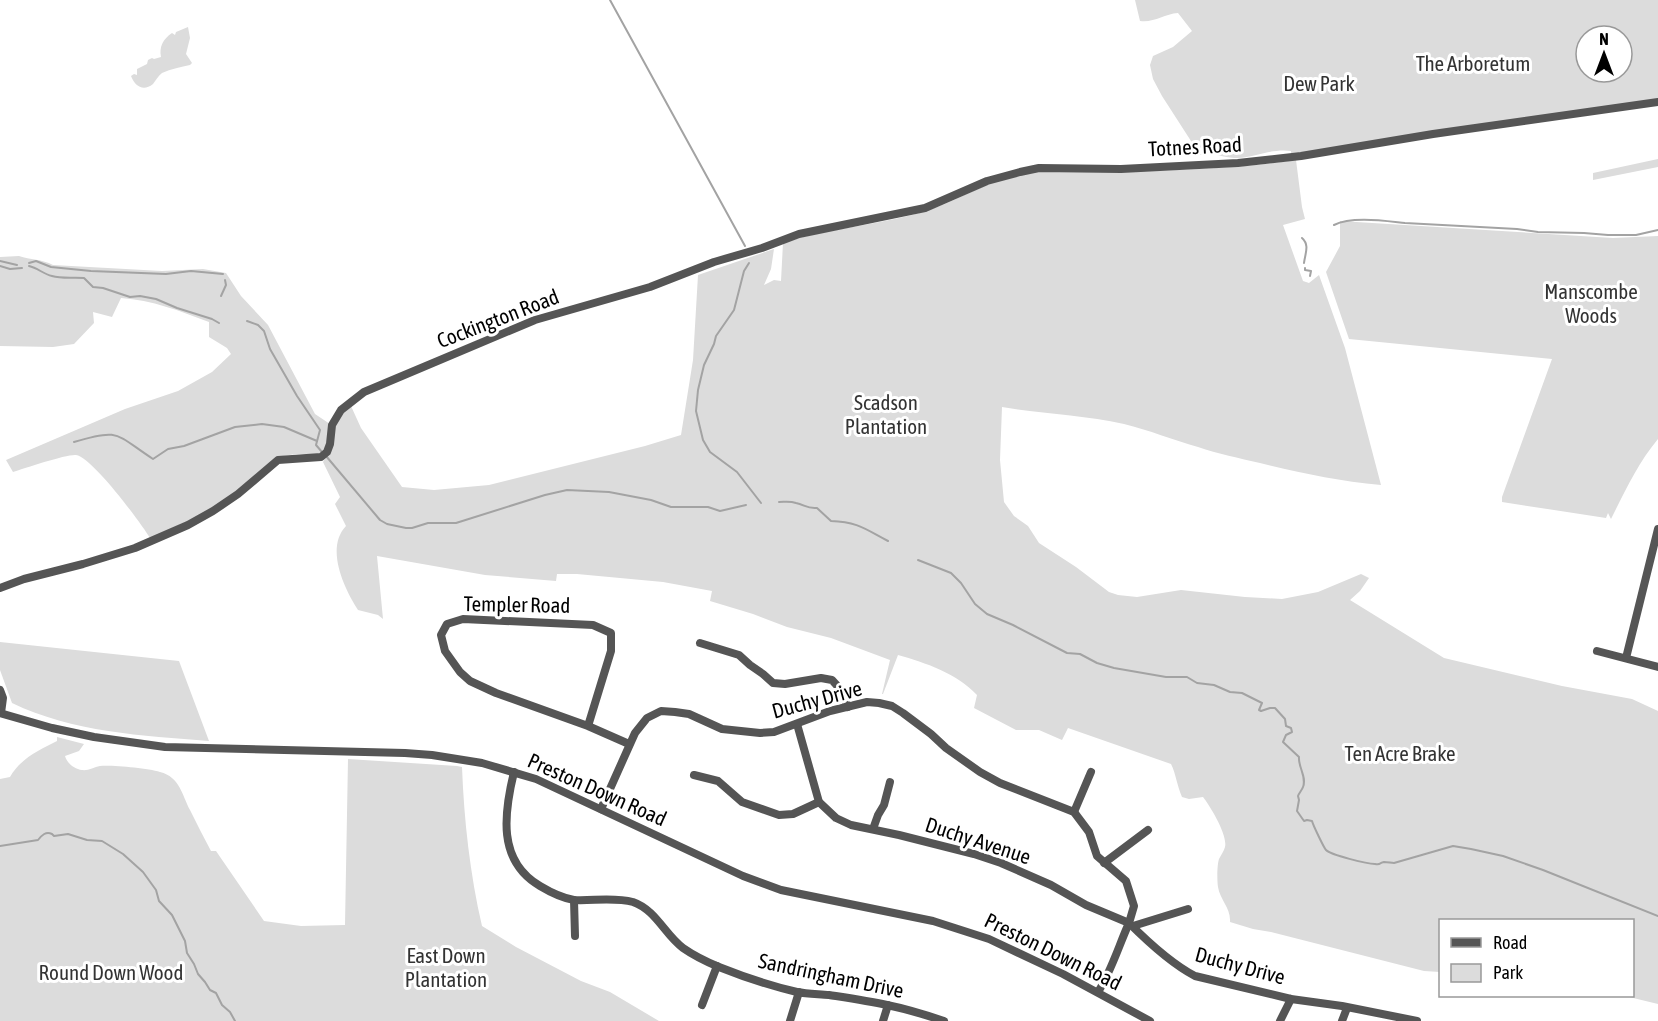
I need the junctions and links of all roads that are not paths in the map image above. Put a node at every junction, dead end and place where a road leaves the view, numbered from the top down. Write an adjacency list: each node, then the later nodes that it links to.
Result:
1 (1658, 102): 2 (street, Totnes Road)
2 (743, 254): 4 (street, Cockington Road)
3 (1658, 529): 7 (street)
4 (0, 588)
5 (700, 643): 10 (street)
6 (1597, 651): 7 (street)
7 (1626, 658): 8 (street)
8 (1658, 667)
9 (0, 690): 11 (street)
10 (848, 707): 12 (street, Duchy Drive); 21 (street, Duchy Drive)
11 (0, 713): 15 (street, Preston Down Road)
12 (797, 724): 14 (street, Duchy Drive); 19 (street)
13 (588, 726): 13 (street, Templer Road); 14 (street, Templer Road)
14 (629, 744): 20 (street, Duchy Drive)
15 (514, 772): 20 (street, Preston Down Road); 25 (street, Sandringham Drive)
16 (1091, 772): 21 (street)
17 (694, 775): 19 (street)
18 (890, 782): 22 (street)
19 (819, 802): 22 (street, Duchy Avenue)
20 (601, 809): 31 (street, Preston Down Road)
21 (1074, 812): 24 (street)
22 (873, 829): 27 (street, Duchy Avenue)
23 (1148, 830): 24 (street)
24 (1104, 863): 27 (street)
25 (574, 900): 28 (street); 29 (street, Sandringham Drive)
26 (1188, 909): 27 (street)
27 (1131, 925): 31 (street); 32 (street, Duchy Drive)
28 (574, 936)
29 (717, 966): 30 (street, Sandringham Drive); 33 (street)
30 (799, 992): 34 (street, Sandringham Drive); 36 (street)
31 (1098, 992): 39 (street, Preston Down Road)
32 (1291, 999): 35 (street, Duchy Drive); 40 (street)
33 (702, 1005)
34 (888, 1005): 37 (street); 38 (street, Sandringham Drive)
35 (1347, 1008): 41 (street); 42 (street, Duchy Drive)
36 (790, 1021)
37 (882, 1021)
38 (944, 1021)
39 (1149, 1021)
40 (1280, 1021)
41 (1342, 1021)
42 (1417, 1021)

